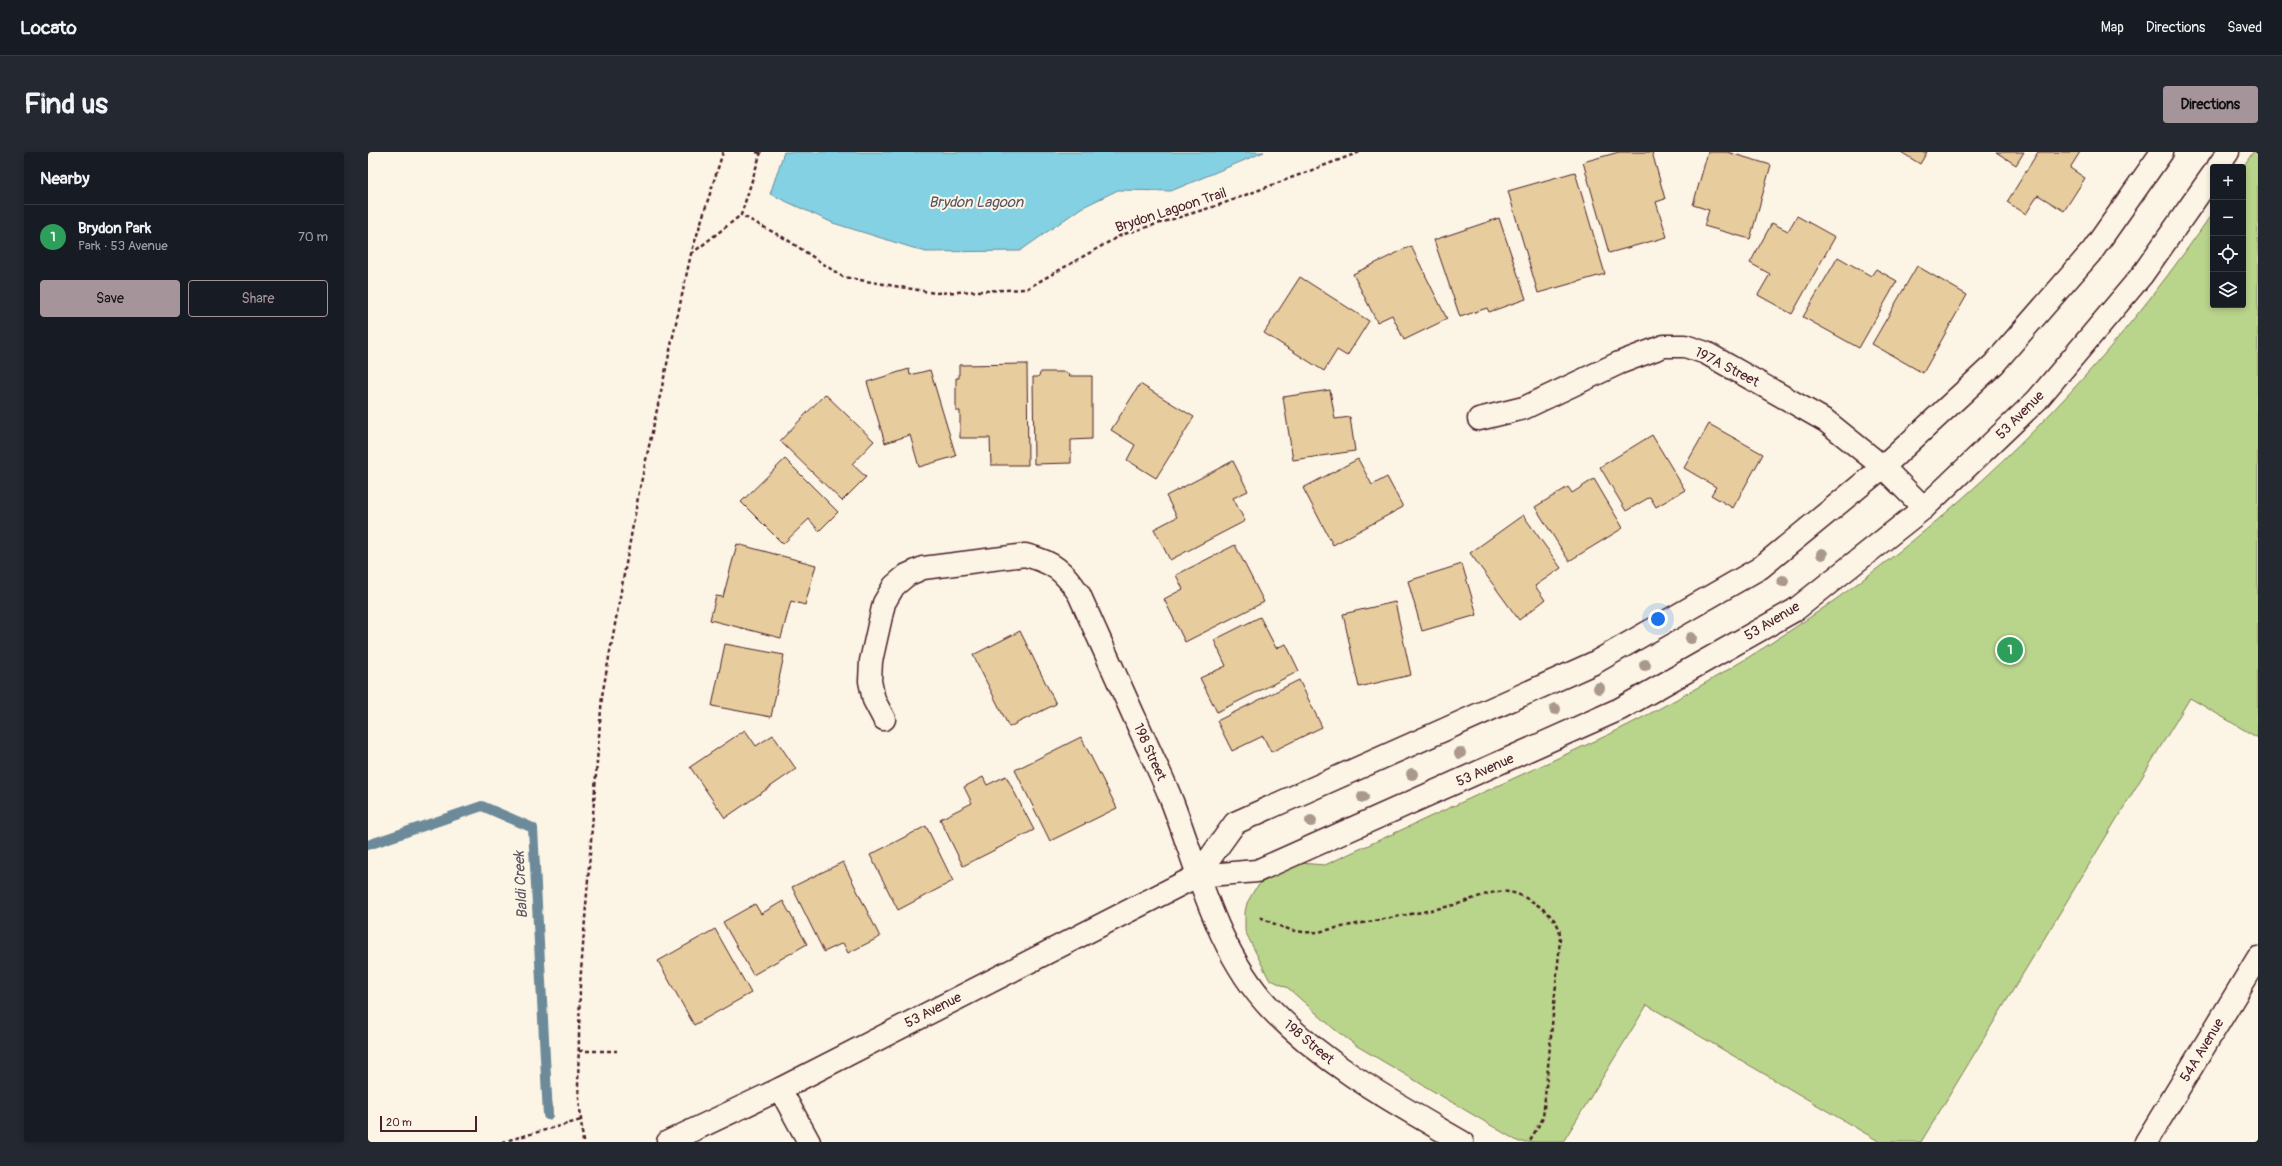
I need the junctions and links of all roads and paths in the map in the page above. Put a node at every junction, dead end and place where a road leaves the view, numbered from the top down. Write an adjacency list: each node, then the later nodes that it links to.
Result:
1 (723, 152): 10 (path)
2 (756, 152): 3 (path)
3 (760, 152): 9 (path)
4 (1360, 152): 9 (path, Brydon Lagoon Trail)
5 (2162, 152): 12 (street, 53 Avenue)
6 (2228, 152): 7 (street)
7 (2220, 164)
8 (2210, 178): 13 (street, 53 Avenue)
9 (741, 215): 10 (path)
10 (691, 254): 18 (path)
11 (1479, 419): 12 (street, 197A Street)
12 (1883, 467): 13 (street, 197A Street); 15 (street, 53 Avenue)
13 (1924, 508): 15 (street, 53 Avenue)
14 (884, 719): 15 (street, 198 Street)
15 (1197, 876): 20 (street, 53 Avenue); 26 (street, 198 Street)
16 (1260, 917): 27 (path)
17 (2258, 958): 28 (street, 54A Avenue)
18 (579, 1051): 19 (path); 21 (path)
19 (617, 1051)
20 (780, 1089): 24 (street, 53 Avenue); 25 (street)
21 (581, 1120): 22 (path); 23 (path)
22 (502, 1142)
23 (583, 1142)
24 (668, 1142)
25 (809, 1142)
26 (1462, 1142)
27 (1529, 1142)
28 (2146, 1142)

